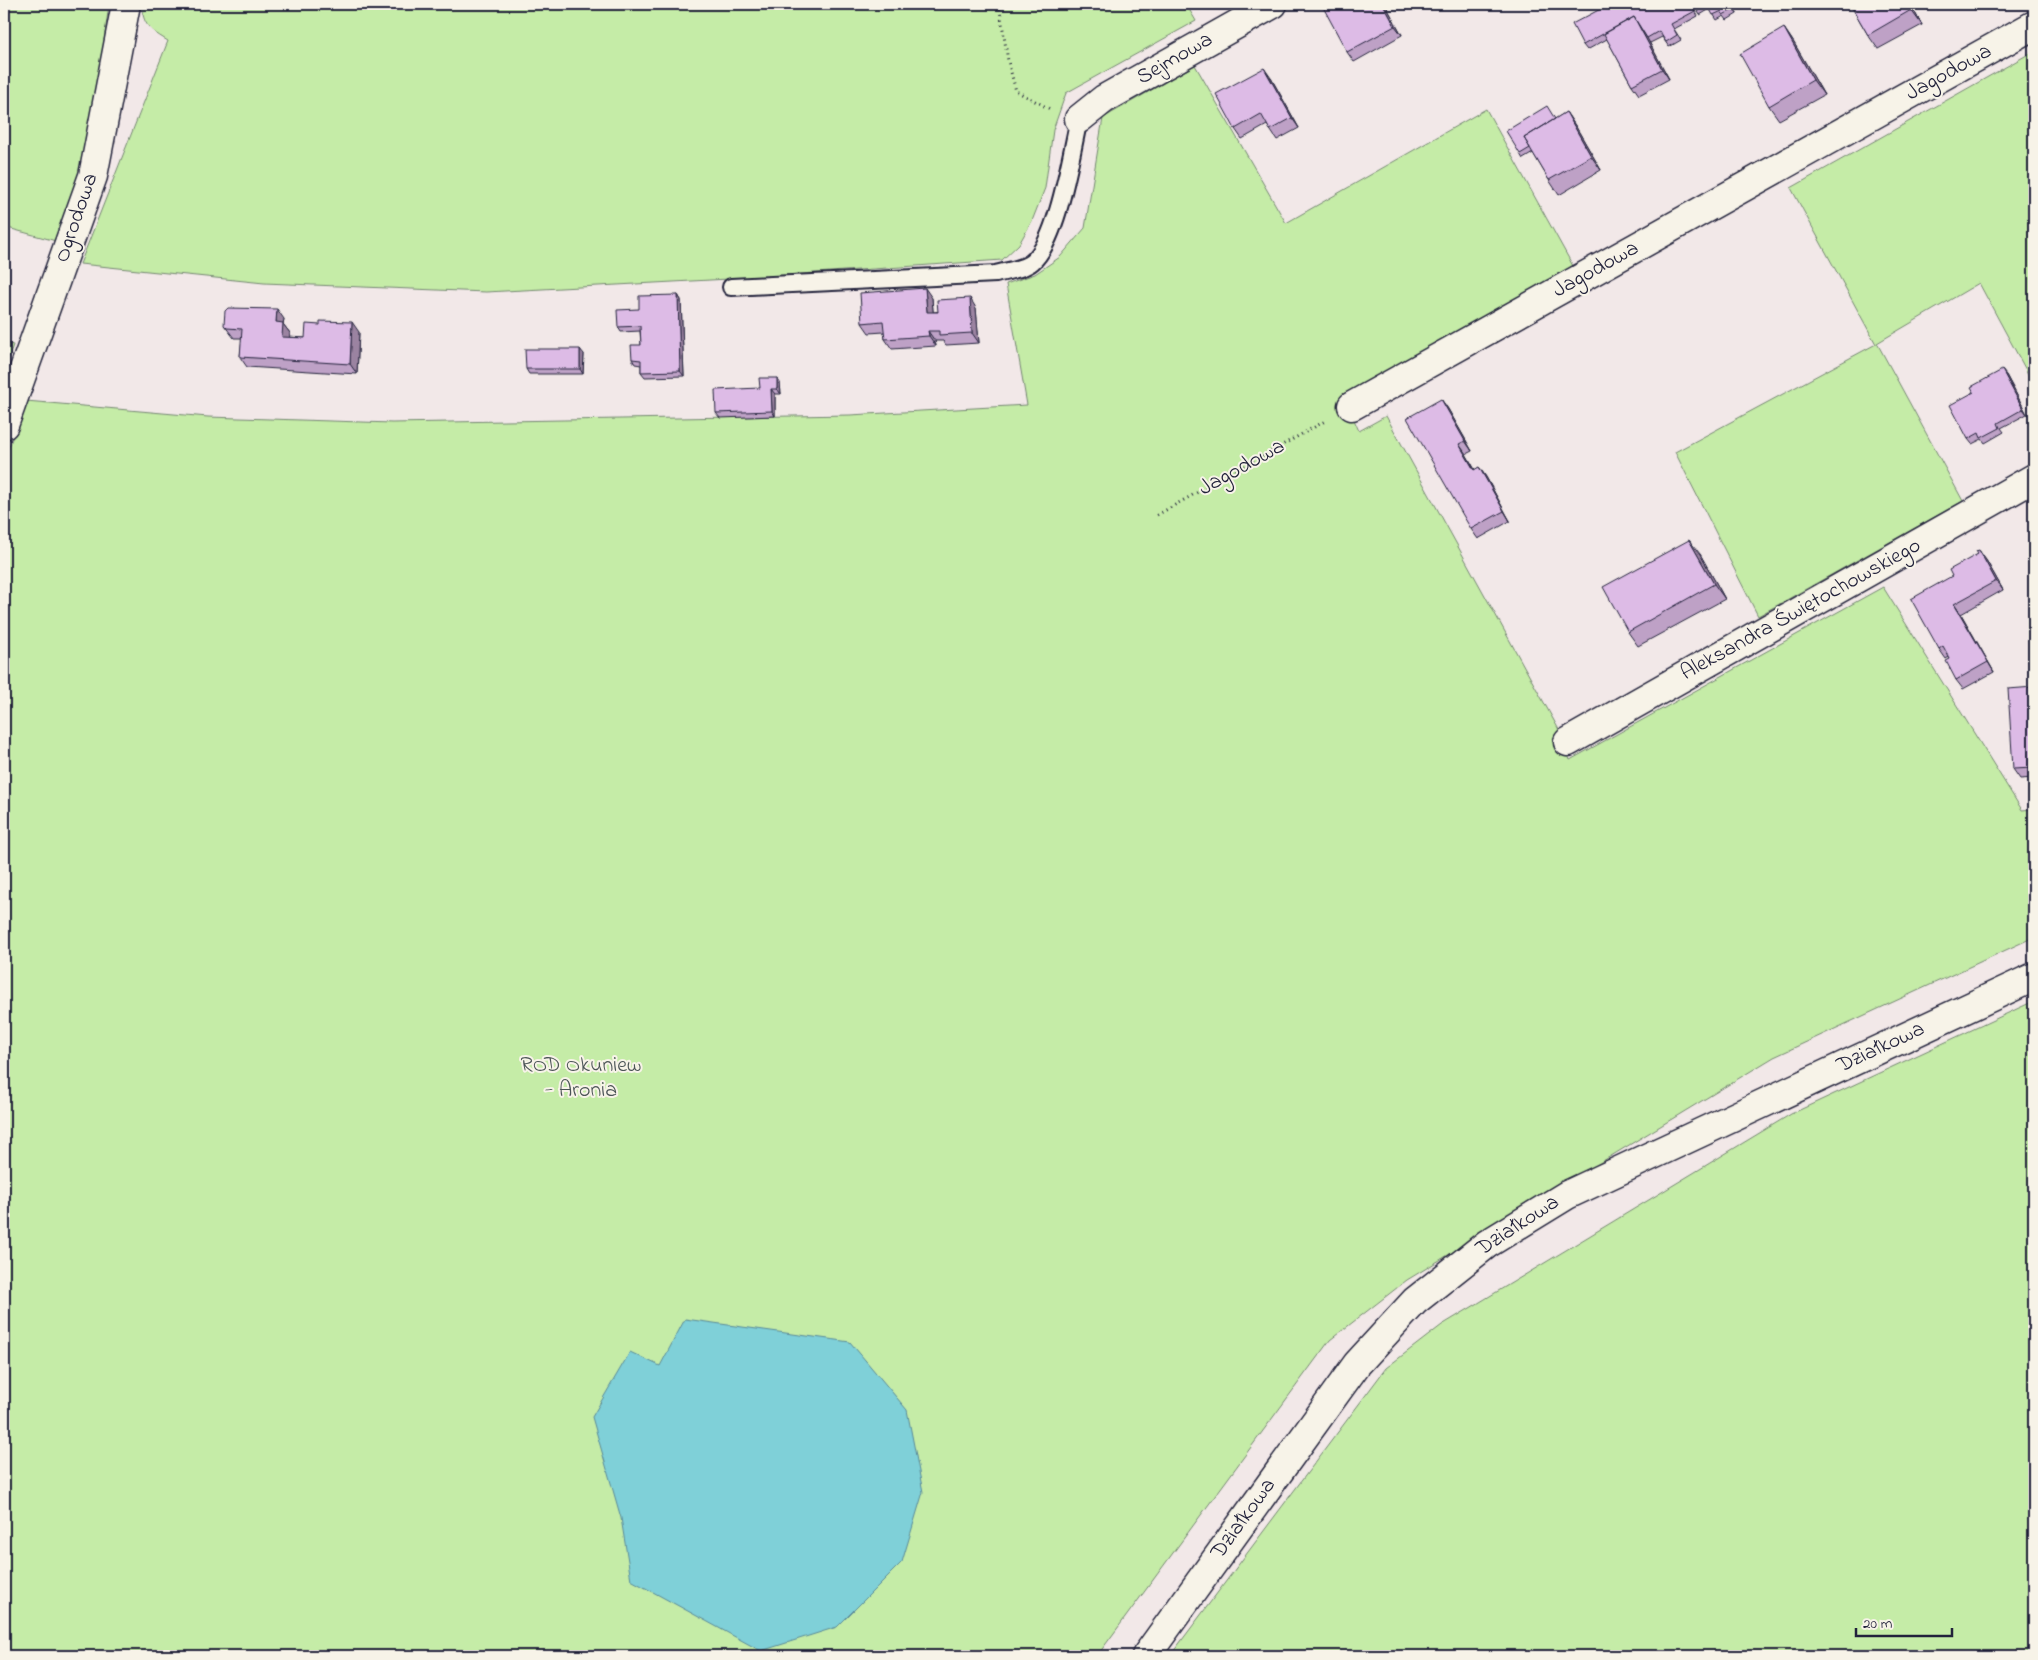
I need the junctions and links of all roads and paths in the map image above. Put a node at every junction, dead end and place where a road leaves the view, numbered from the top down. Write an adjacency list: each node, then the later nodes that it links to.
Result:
1 (126, 4): 8 (street, Ogrodowa)
2 (999, 4): 5 (path)
3 (1273, 4): 5 (street, Sejmowa)
4 (2034, 25): 7 (street, Jagodowa)
5 (1079, 120): 6 (lane)
6 (731, 287)
7 (1352, 406): 10 (path, Jagodowa)
8 (4, 425)
9 (2034, 478): 11 (street, Aleksandra Świętochowskiego)
10 (1158, 515)
11 (1568, 742)
12 (2034, 977): 13 (street, Działkowa)
13 (1146, 1656)

